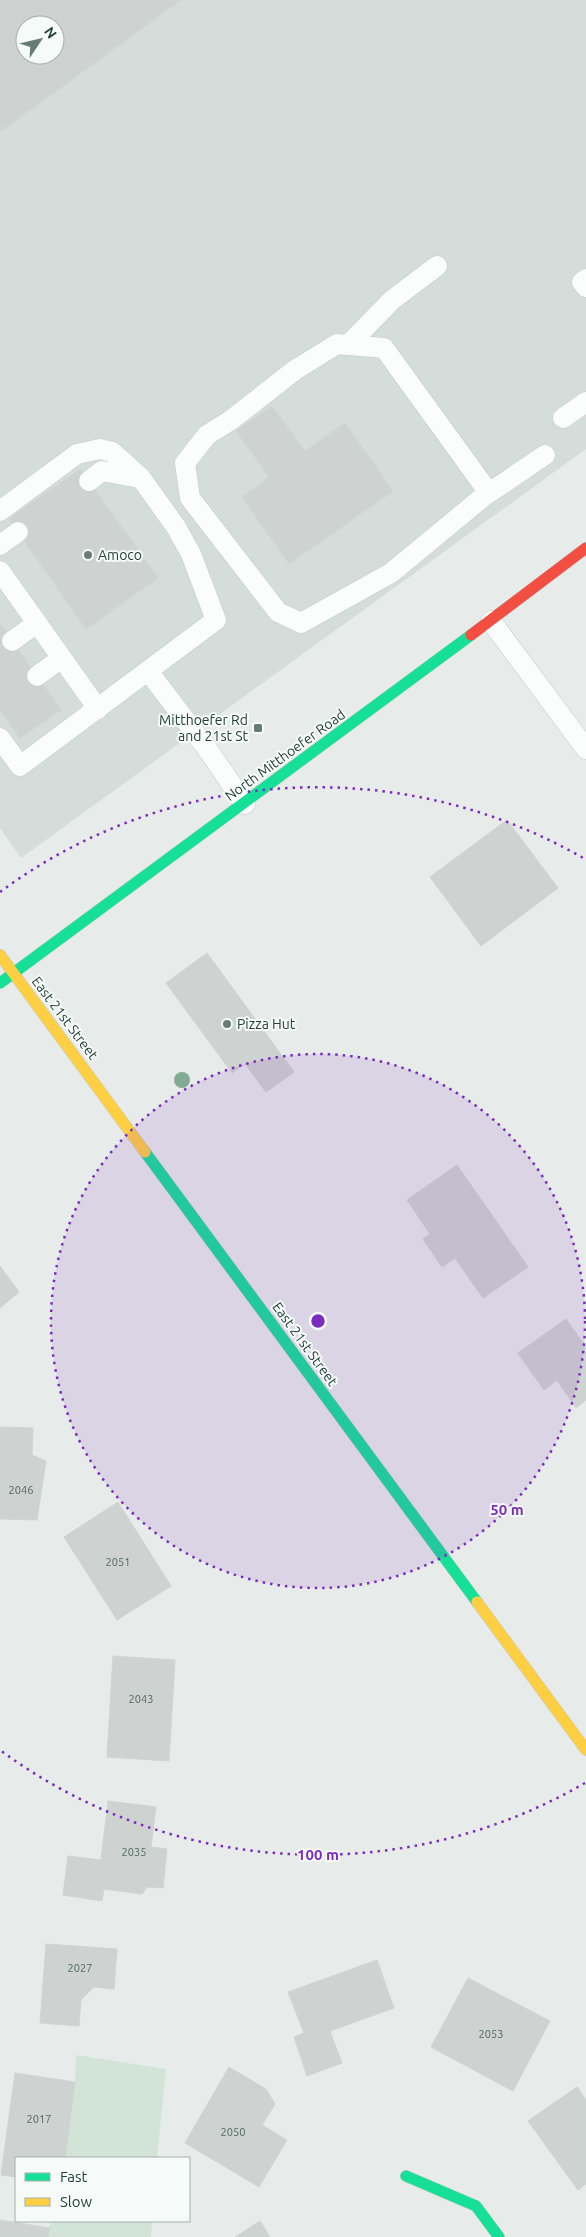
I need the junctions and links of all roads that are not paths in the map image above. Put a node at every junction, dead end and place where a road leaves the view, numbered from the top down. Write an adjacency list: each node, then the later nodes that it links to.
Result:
1 (437, 266): 4 (lane)
2 (586, 279): 3 (lane)
3 (586, 287)
4 (348, 345): 10 (lane); 10 (lane)
5 (586, 402): 6 (lane)
6 (563, 418)
7 (545, 455): 10 (lane)
8 (141, 478): 9 (lane); 11 (lane); 20 (lane)
9 (89, 481)
10 (489, 493)
11 (0, 511)
12 (18, 532): 13 (lane)
13 (0, 545)
14 (586, 548): 16 (main road, North Mitthoefer Road)
15 (4, 584): 17 (lane)
16 (491, 621): 24 (lane); 25 (main road, North Mitthoefer Road)
17 (37, 622): 18 (lane); 19 (lane)
18 (12, 641)
19 (62, 658): 21 (lane); 22 (lane)
20 (148, 671): 22 (lane); 25 (lane)
21 (37, 676)
22 (98, 709): 23 (lane)
23 (0, 738)
24 (586, 749)
25 (245, 804): 27 (main road, North Mitthoefer Road)
26 (0, 955): 27 (main road, East 21st Street)
27 (13, 974): 28 (main road, North Mitthoefer Road); 29 (main road, East 21st Street)
28 (0, 983)
29 (586, 1750)
30 (406, 2176): 31 (main road)
31 (499, 2237)

